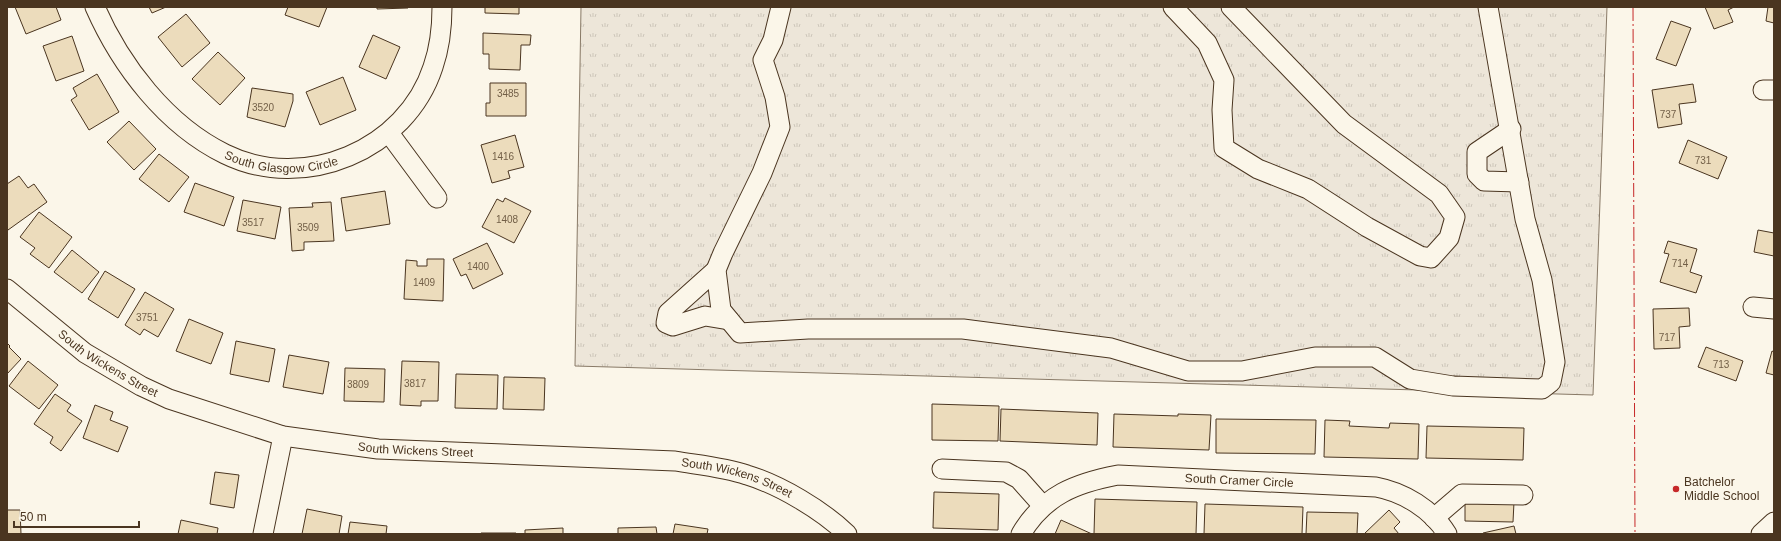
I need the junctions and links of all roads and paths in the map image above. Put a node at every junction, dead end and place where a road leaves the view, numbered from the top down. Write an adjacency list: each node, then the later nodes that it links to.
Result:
1 (95, 7): 8 (street, South Glasgow Circle)
2 (442, 7): 8 (street, South Glasgow Circle)
3 (781, 7): 11 (street)
4 (1173, 7): 5 (street)
5 (1231, 7)
6 (1488, 7): 7 (street)
7 (1511, 129): 9 (street); 9 (street)
8 (389, 133): 10 (street)
9 (1519, 182): 15 (street)
10 (437, 198)
11 (716, 270): 15 (street); 15 (street)
12 (7, 289): 16 (street, South Wickens Street)
13 (1752, 307): 14 (street)
14 (1774, 309)
15 (729, 320)
16 (283, 436): 22 (street); 23 (street, South Wickens Street)
17 (942, 469): 19 (street)
18 (1523, 495): 20 (street)
19 (1043, 506): 20 (street, South Cramer Circle); 24 (street, South Cramer Circle)
20 (1434, 518): 25 (street, South Cramer Circle)
21 (1774, 522): 26 (street)
22 (263, 534)
23 (847, 534)
24 (1021, 534)
25 (1447, 534)
26 (1761, 534)

